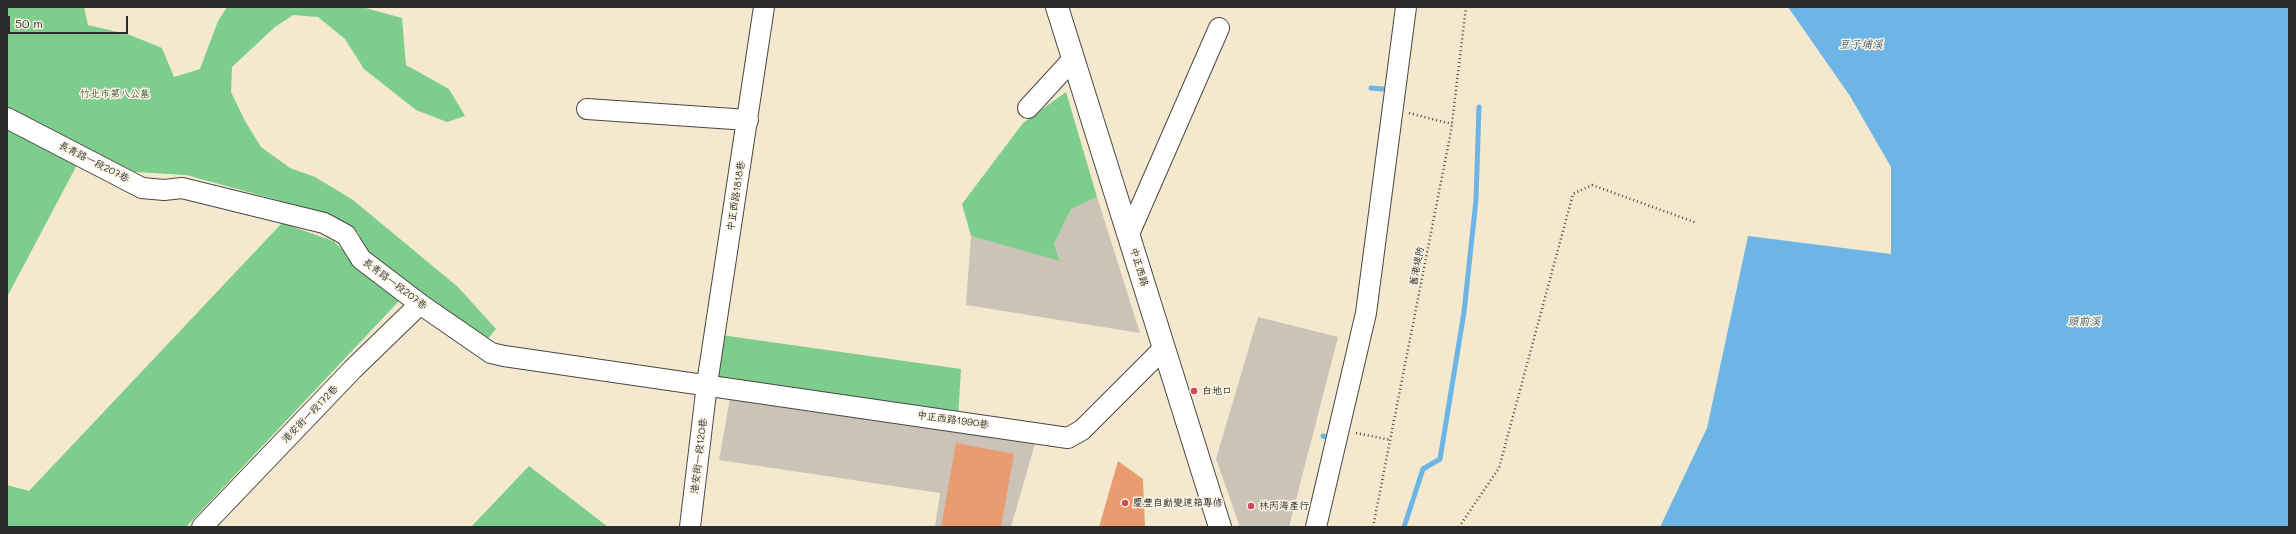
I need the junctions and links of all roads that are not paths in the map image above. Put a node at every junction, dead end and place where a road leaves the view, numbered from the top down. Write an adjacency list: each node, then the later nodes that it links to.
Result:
1 (764, 7): 9 (street, 中正西路1818巷)
2 (1057, 7): 5 (main road, 中正西路)
3 (1406, 7): 17 (street)
4 (1219, 28): 10 (street)
5 (1073, 59): 6 (street); 10 (main road, 中正西路)
6 (1028, 108)
7 (587, 109): 9 (street)
8 (7, 118): 11 (street, 長青路一段207巷)
9 (748, 120): 13 (street, 中正西路1818巷)
10 (1129, 234): 12 (main road, 中正西路)
11 (420, 304): 13 (street, 長青路一段207巷); 14 (street, 港安街一段172巷)
12 (1164, 348): 13 (street, 中正西路1990巷); 16 (main road, 中正西路)
13 (707, 384): 15 (street, 港安街一段120巷)
14 (202, 527)
15 (690, 527)
16 (1220, 527)
17 (1316, 527)

